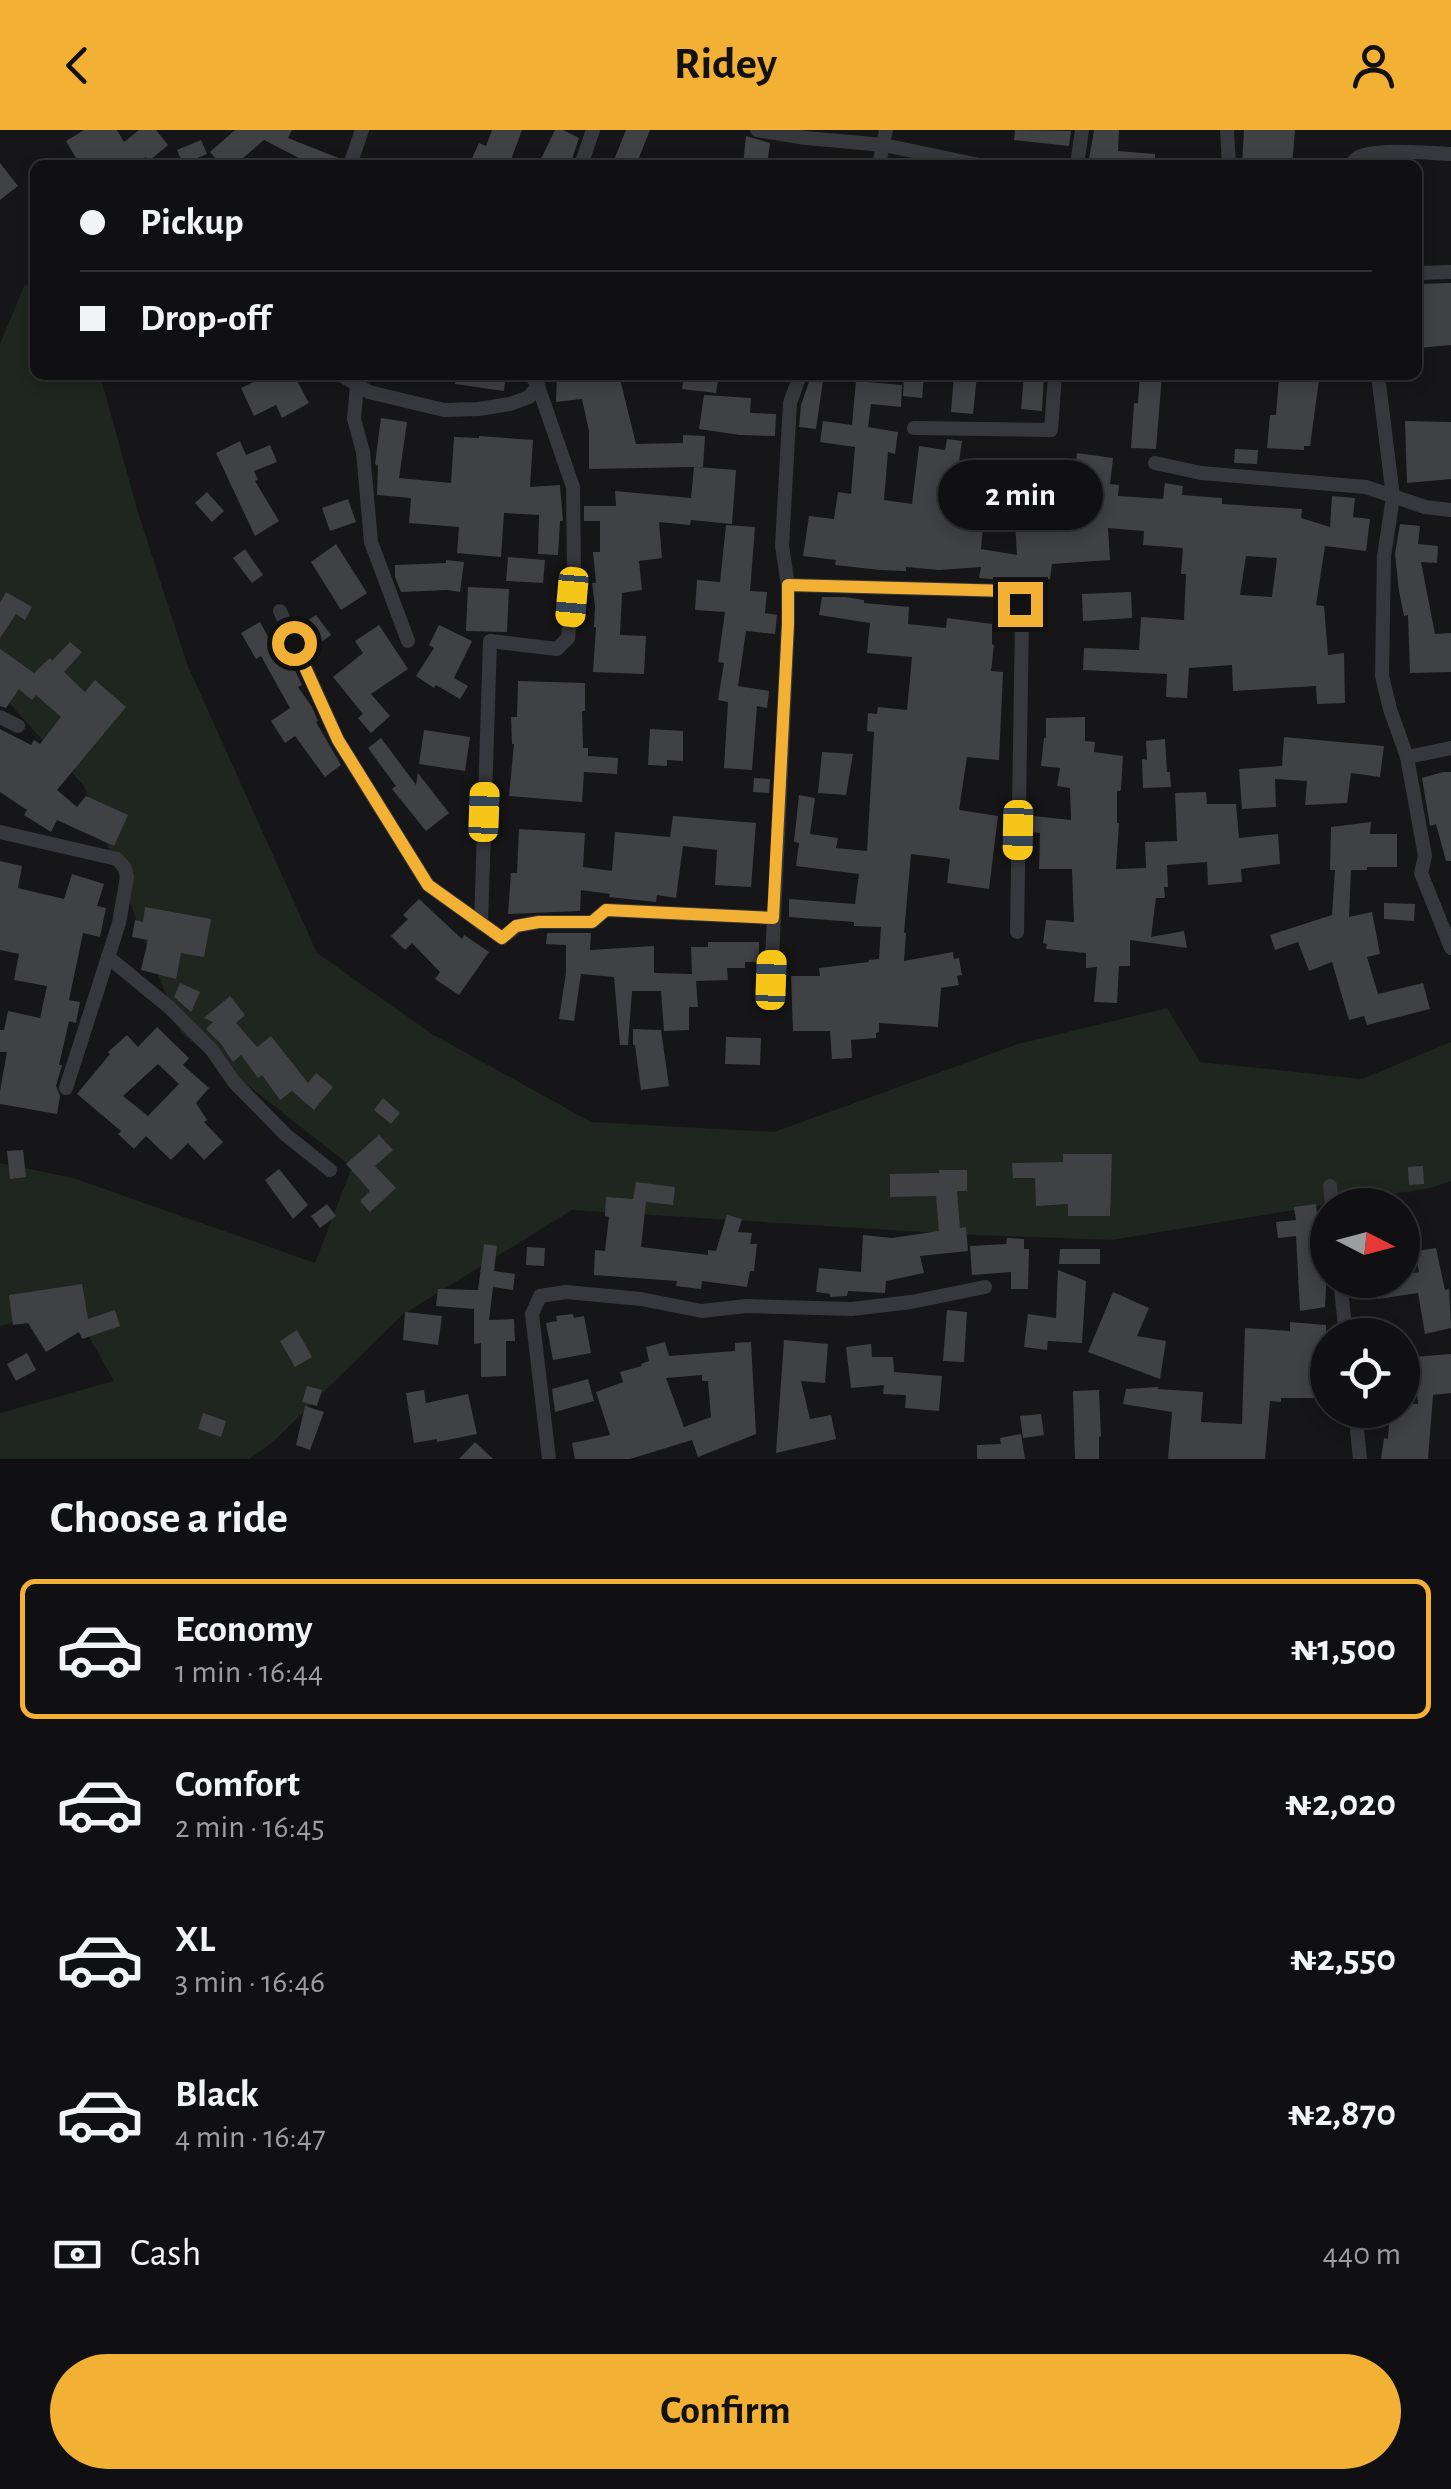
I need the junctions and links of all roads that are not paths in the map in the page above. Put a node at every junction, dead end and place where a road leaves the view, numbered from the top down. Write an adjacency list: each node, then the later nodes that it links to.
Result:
1 (362, 130): 8 (street)
2 (594, 130): 9 (street)
3 (757, 130): 6 (street)
4 (1082, 130): 11 (street)
5 (1226, 130): 12 (street)
6 (885, 137): 10 (street)
7 (1451, 154): 13 (street)
8 (352, 160)
9 (583, 160)
10 (962, 160)
11 (1077, 160)
12 (1228, 160)
13 (1354, 160)
14 (1451, 272): 15 (street)
15 (1422, 274)
16 (350, 380): 21 (street)
17 (535, 380): 21 (street); 35 (street)
18 (798, 380): 26 (street)
19 (1055, 380): 22 (street)
20 (1379, 380): 24 (street)
21 (357, 384): 28 (street)
22 (914, 428)
23 (1155, 462): 24 (street)
24 (1392, 497): 25 (street); 32 (street)
25 (1451, 510)
26 (788, 585): 34 (street); 36 (street)
27 (280, 611): 35 (street)
28 (408, 641)
29 (0, 717): 30 (street)
30 (18, 726)
31 (1451, 748): 32 (street)
32 (1407, 757): 37 (street)
33 (0, 832): 38 (street)
34 (773, 918): 35 (street); 39 (street)
35 (480, 924)
36 (1017, 932)
37 (1451, 948)
38 (108, 957): 40 (street); 41 (street)
39 (771, 980)
40 (66, 1088)
41 (330, 1170)
42 (985, 1287): 44 (street)
43 (1357, 1428): 45 (street)
44 (549, 1459)
45 (1360, 1459)

